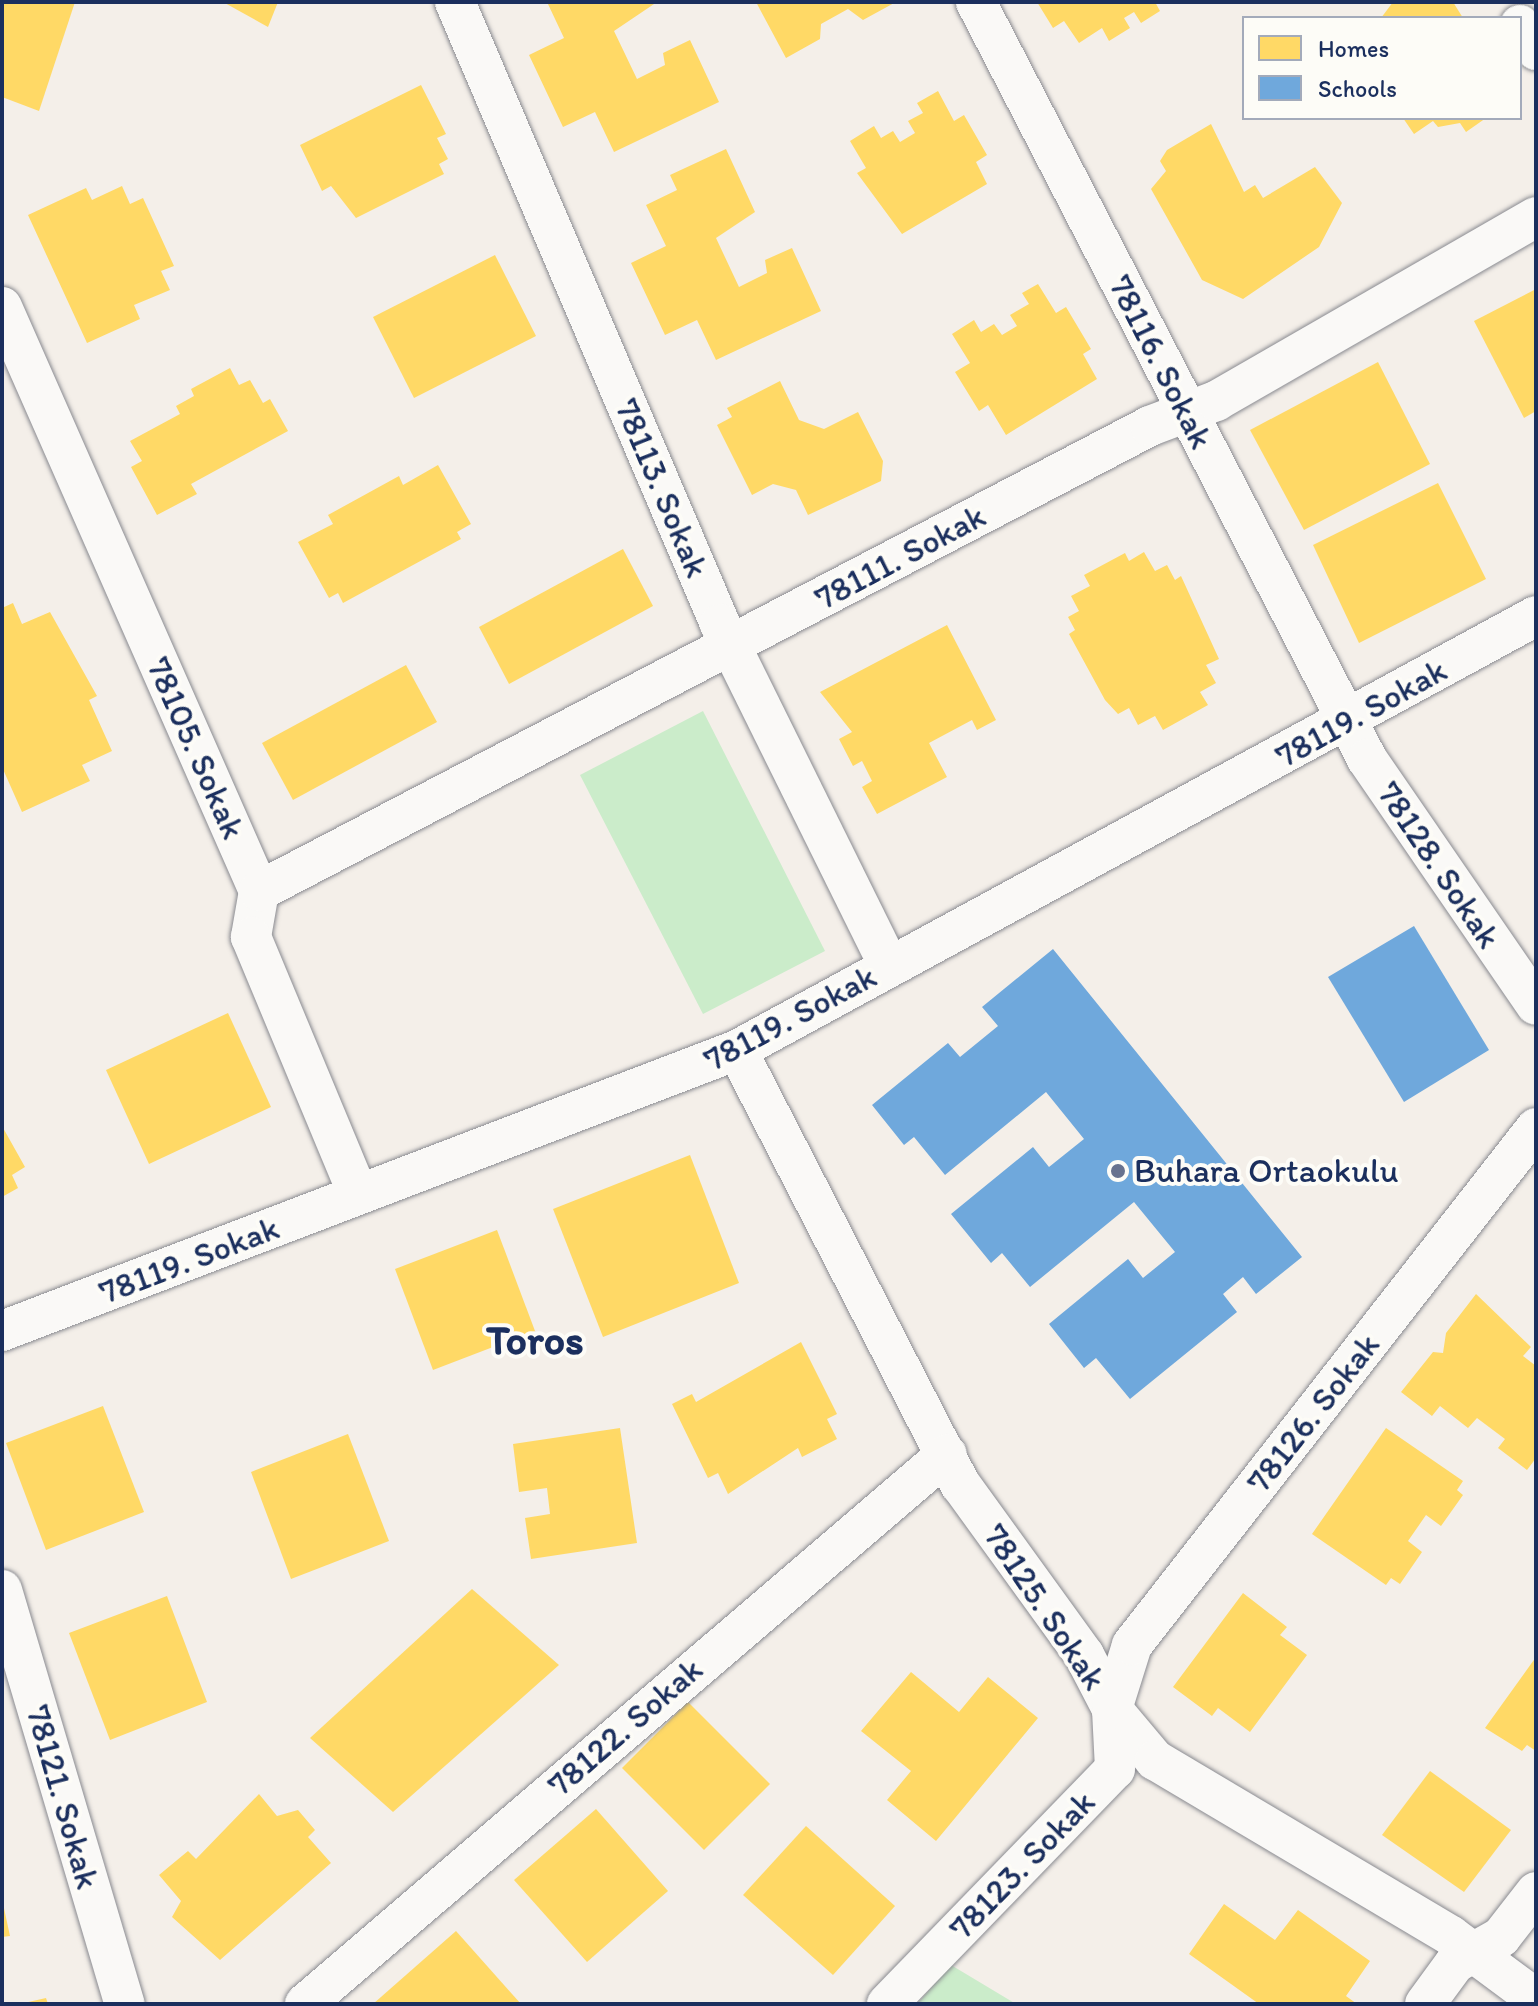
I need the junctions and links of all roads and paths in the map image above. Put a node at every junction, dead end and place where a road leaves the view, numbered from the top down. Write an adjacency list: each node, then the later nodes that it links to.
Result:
1 (455, 2): 9 (street, 78113. Sokak)
2 (976, 2): 7 (street, 78116. Sokak)
3 (1522, 28): 4 (street)
4 (1536, 50)
5 (1536, 217): 7 (street, 78111. Sokak)
6 (2, 307): 11 (street, 78105. Sokak)
7 (1186, 412): 9 (street, 78111. Sokak); 10 (street, 78116. Sokak)
8 (1536, 616): 10 (street, 78119. Sokak)
9 (731, 647): 11 (street, 78111. Sokak); 12 (street, 78113. Sokak)
10 (1349, 721): 12 (street, 78119. Sokak); 13 (street, 78128. Sokak)
11 (259, 891): 16 (street)
12 (889, 966): 14 (street, 78119. Sokak)
13 (1536, 1005)
14 (737, 1050): 16 (street, 78119. Sokak); 18 (street, 78125. Sokak)
15 (1536, 1128): 20 (street, 78126. Sokak)
16 (358, 1194): 17 (street, 78119. Sokak)
17 (2, 1331)
18 (947, 1454): 20 (street, 78125. Sokak); 25 (street, 78122. Sokak)
19 (2, 1590): 24 (street, 78121. Sokak)
20 (1112, 1709): 22 (street, 78125. Sokak); 26 (street, 78123. Sokak)
21 (1536, 1892): 22 (street)
22 (1473, 1952): 23 (street, 78125. Sokak); 27 (street)
23 (1536, 1999)
24 (125, 2004)
25 (305, 2004)
26 (887, 2004)
27 (1425, 2004)

